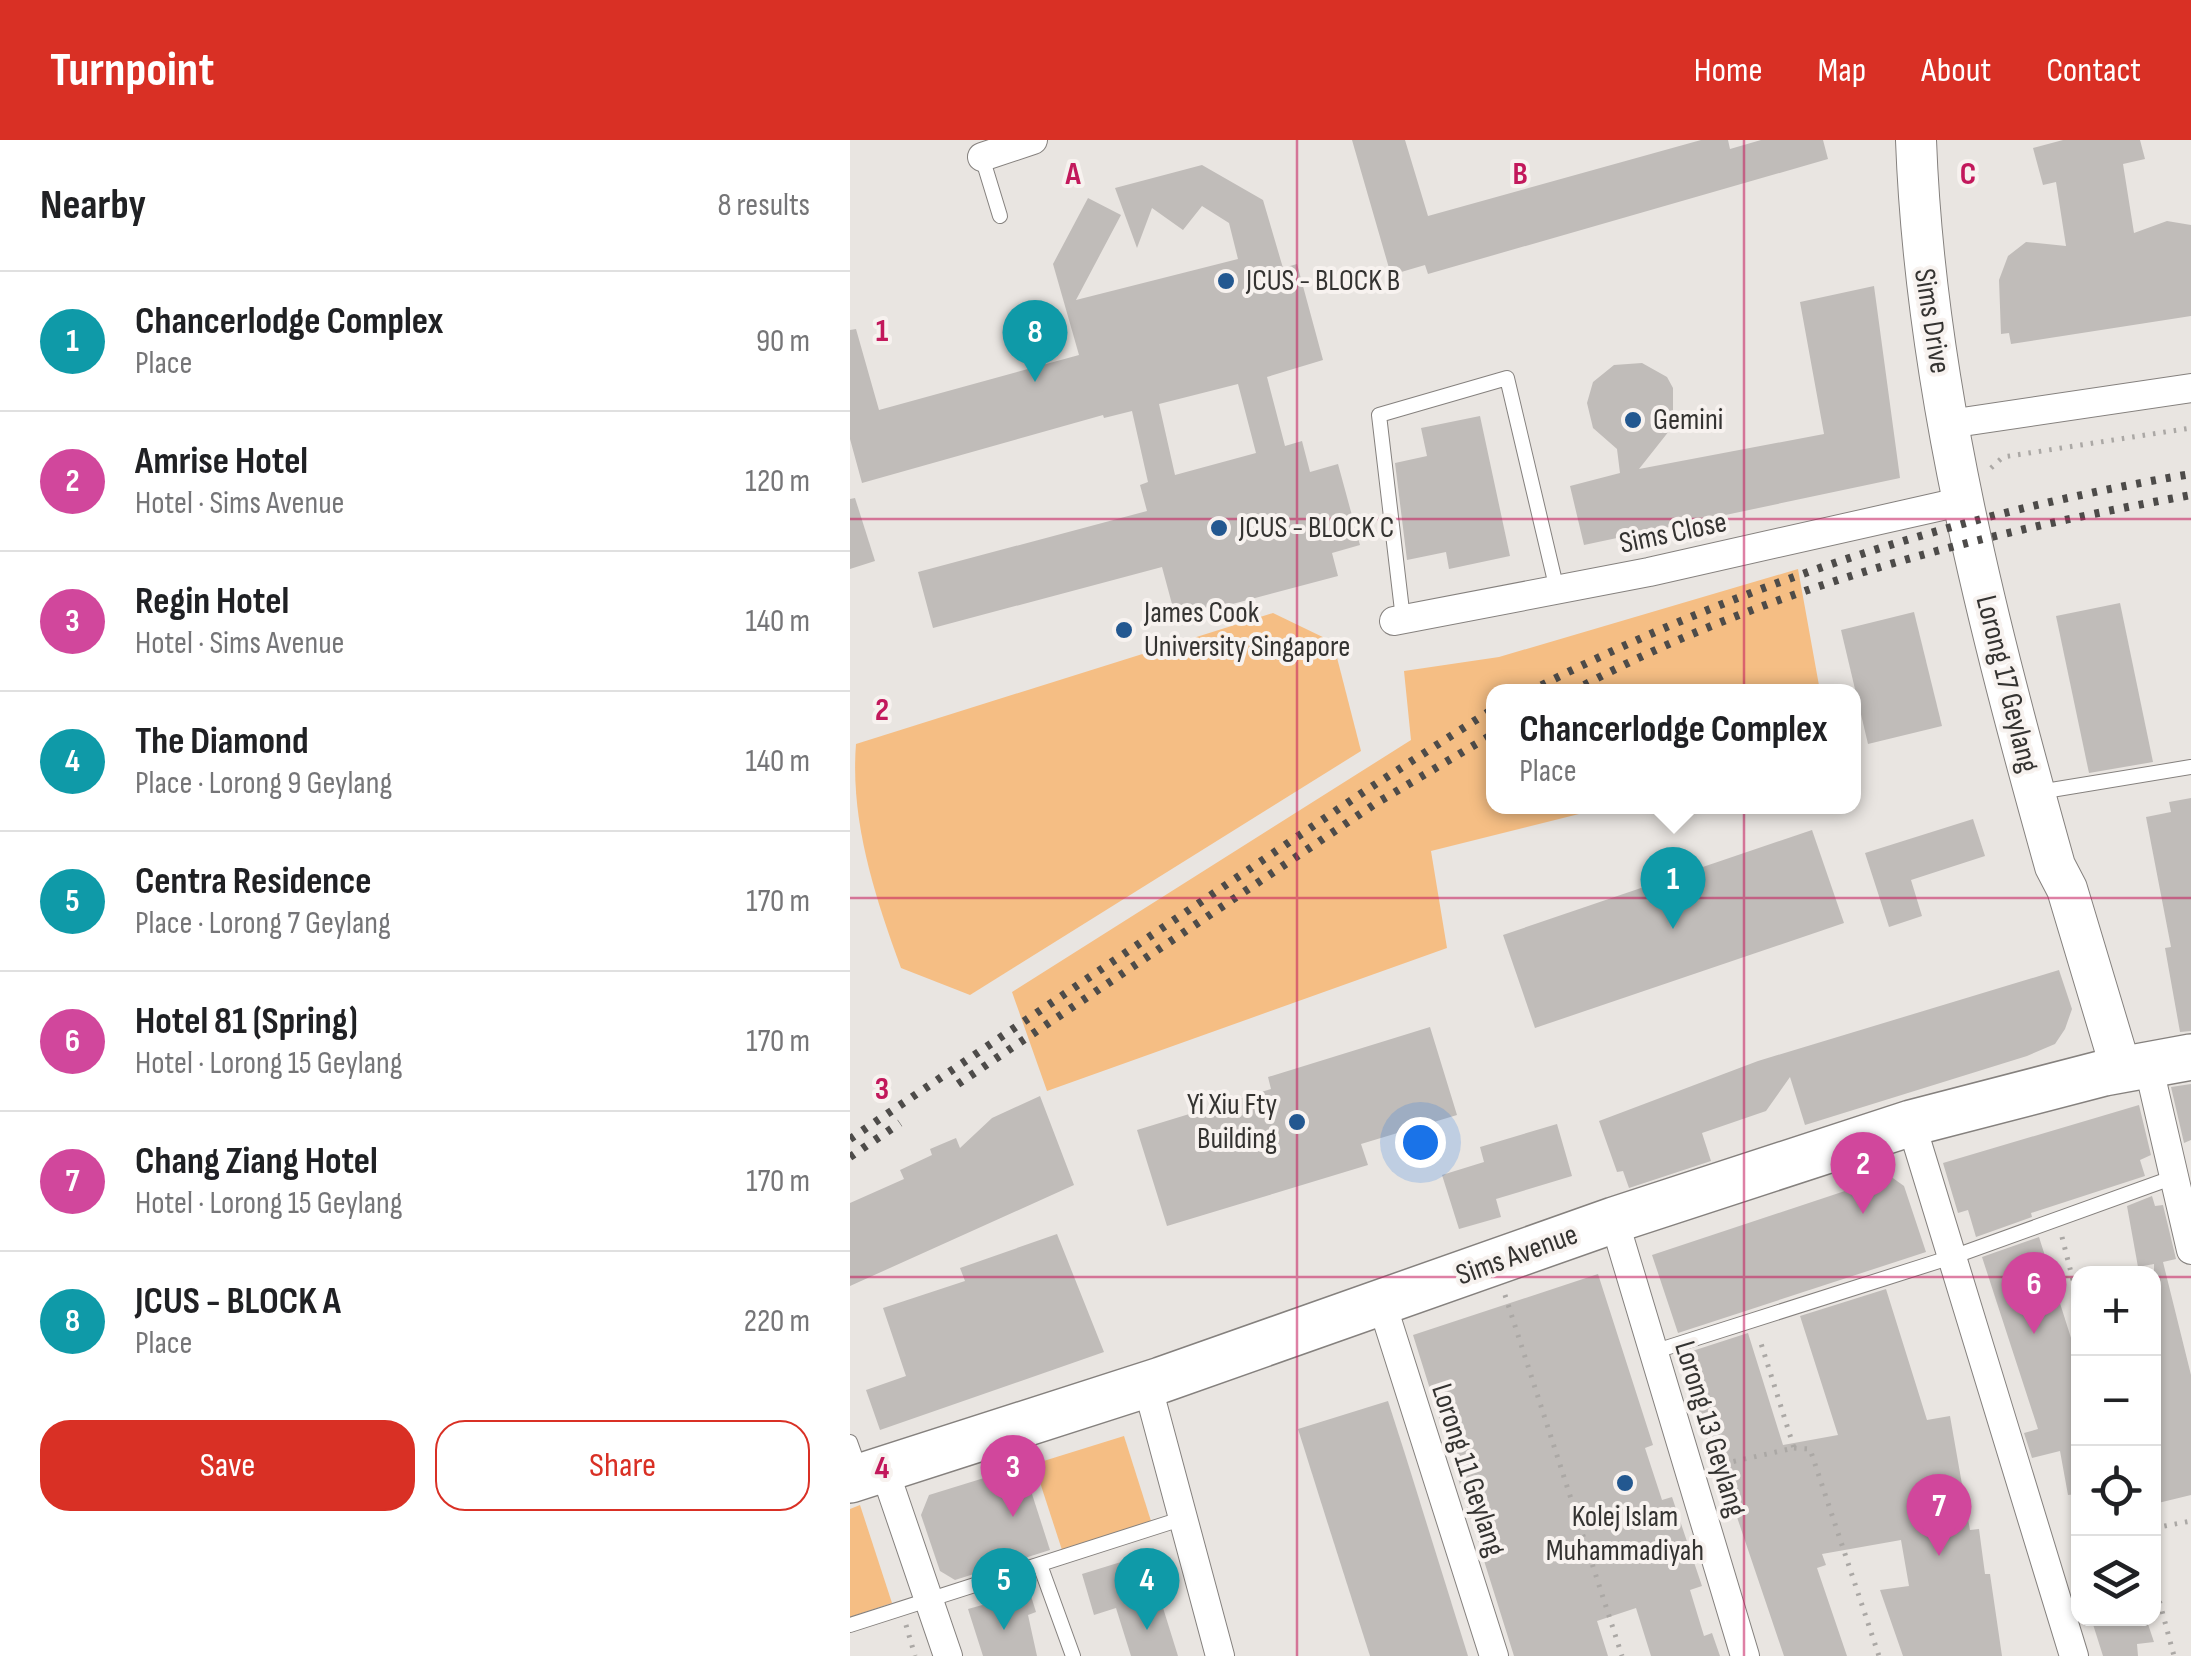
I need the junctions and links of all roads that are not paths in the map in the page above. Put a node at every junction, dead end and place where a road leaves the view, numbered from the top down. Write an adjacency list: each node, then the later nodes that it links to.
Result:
1 (1033, 140): 3 (street)
2 (1916, 140): 6 (street, Sims Drive)
3 (982, 157): 4 (lane)
4 (1000, 216)
5 (2191, 388): 6 (street)
6 (1949, 424): 7 (street, Sims Drive)
7 (1964, 501): 8 (street, Sims Close); 11 (street, Lorong 17 Geylang)
8 (1557, 590): 9 (street, Sims Close); 9 (lane)
9 (1399, 620)
10 (2191, 767): 11 (lane)
11 (2035, 793): 12 (street, Lorong 17 Geylang)
12 (2141, 1066): 13 (main road, Sims Avenue); 14 (street, Lorong 17 Geylang)
13 (1911, 1123): 15 (main road, Sims Avenue); 17 (street)
14 (2183, 1186): 16 (street, Lorong 17 Geylang); 17 (lane)
15 (1614, 1220): 18 (main road, Sims Avenue); 19 (street, Lorong 13 Geylang)
16 (2191, 1250)
17 (1950, 1256): 19 (lane); 31 (street)
18 (1382, 1304): 20 (main road, Sims Avenue); 29 (street, Lorong 11 Geylang)
19 (1652, 1352): 30 (street, Lorong 13 Geylang)
20 (1147, 1384): 21 (main road, Sims Avenue); 22 (street)
21 (862, 1467): 24 (street)
22 (1185, 1518): 23 (lane); 28 (street)
23 (1040, 1565): 24 (lane); 27 (lane)
24 (929, 1600): 25 (lane); 26 (street)
25 (850, 1625)
26 (948, 1656)
27 (1072, 1656)
28 (1220, 1656)
29 (1494, 1656)
30 (1745, 1656)
31 (2074, 1656)

